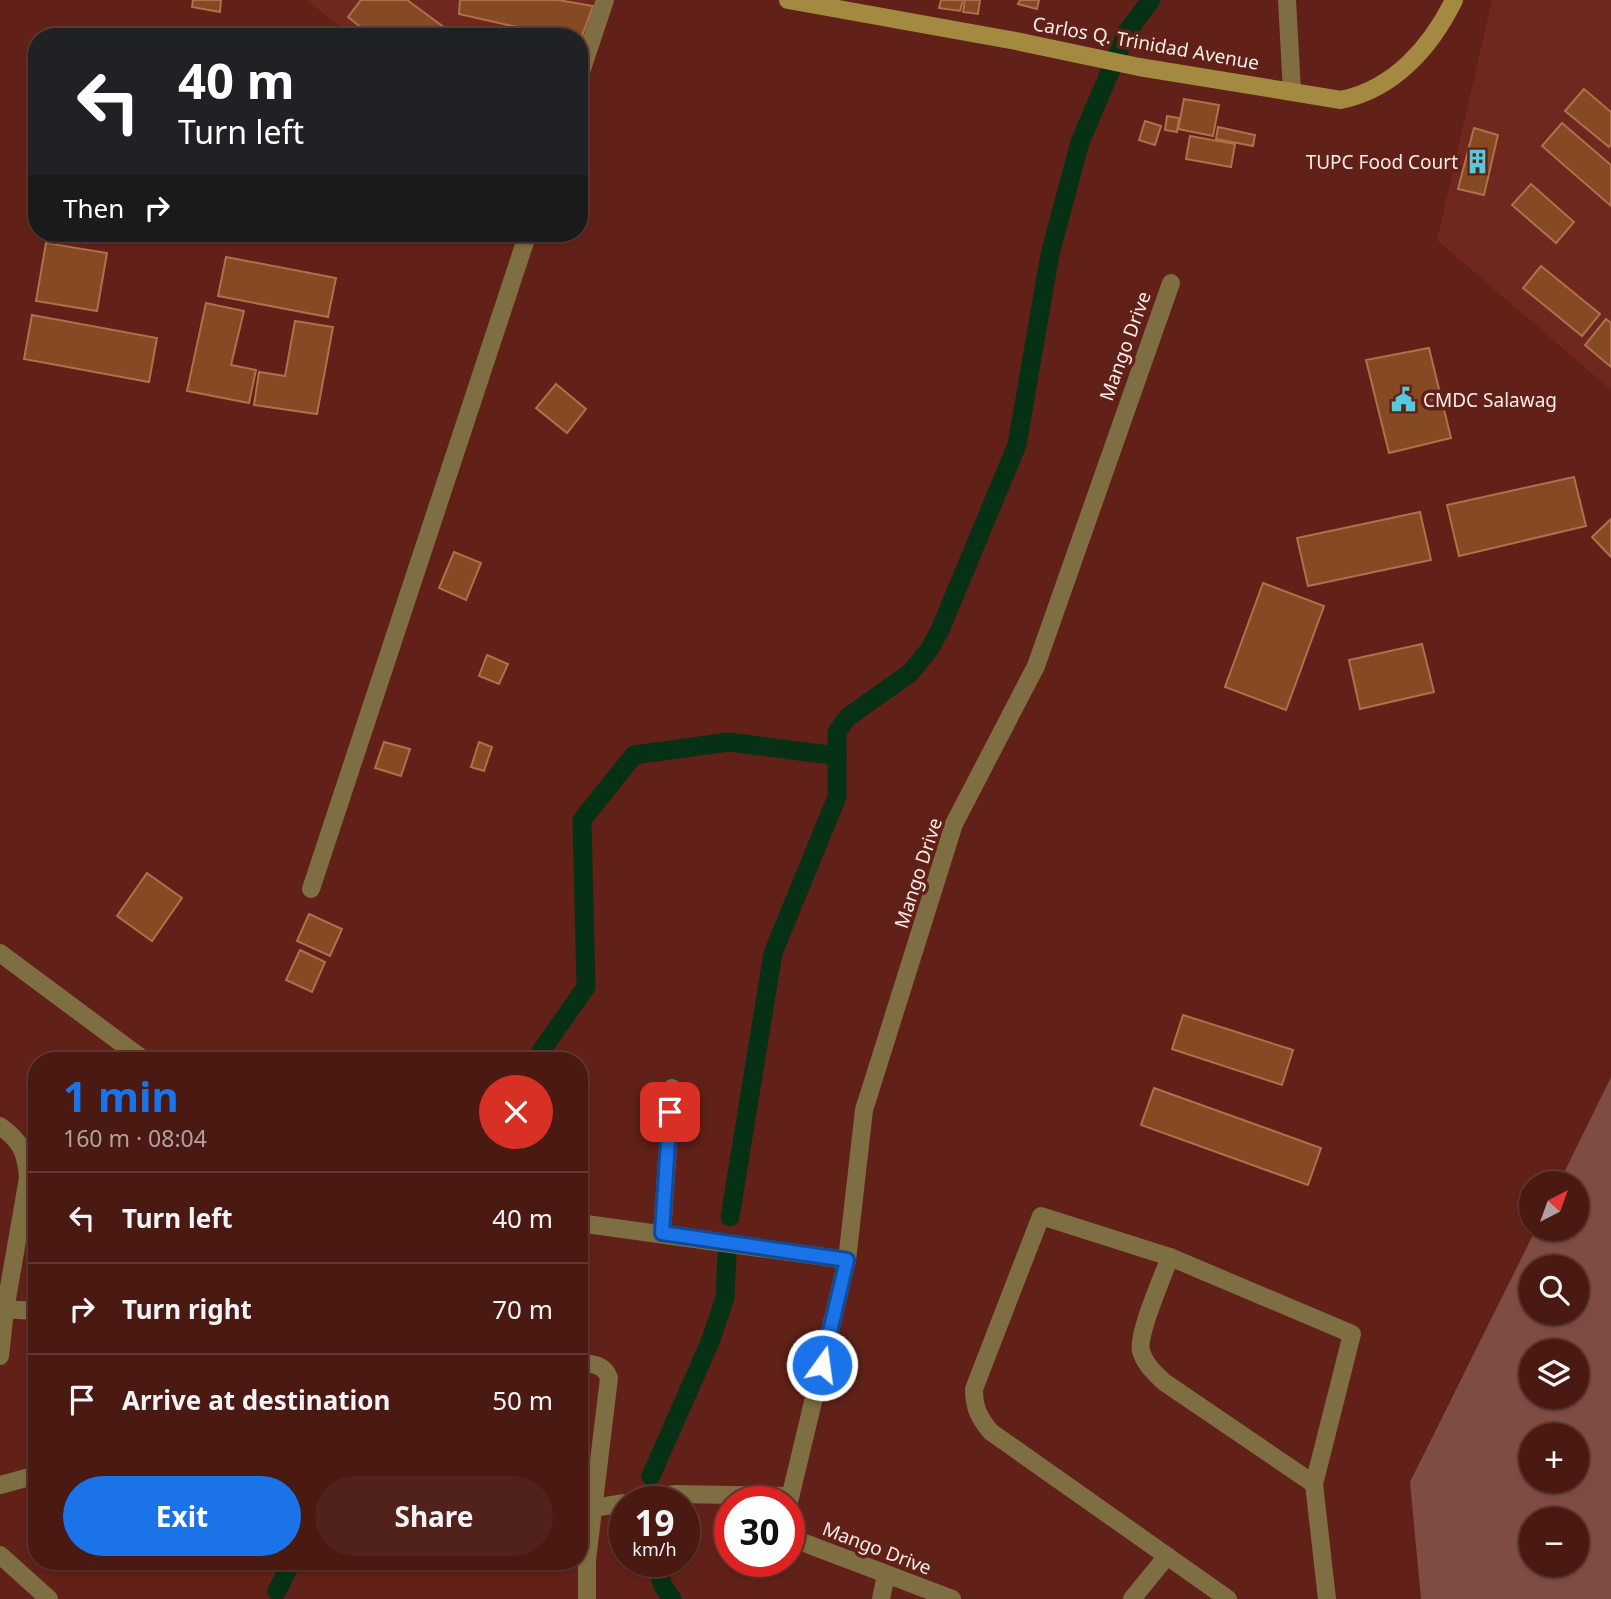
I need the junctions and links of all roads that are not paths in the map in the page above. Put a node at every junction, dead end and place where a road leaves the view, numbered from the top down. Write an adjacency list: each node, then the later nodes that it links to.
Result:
1 (605, 0): 5 (street)
2 (788, 0): 6 (main road, Carlos Q. Trinidad Avenue)
3 (1287, 0): 6 (street)
4 (1454, 0): 6 (main road, Carlos Q. Trinidad Avenue)
5 (588, 51)
6 (1292, 91)
7 (525, 242): 9 (street)
8 (1171, 282): 17 (street, Mango Drive)
9 (311, 889)
10 (0, 953): 11 (street)
11 (133, 1052)
12 (671, 1088): 15 (street)
13 (0, 1126): 18 (street)
14 (588, 1224): 15 (street)
15 (662, 1233): 17 (street)
16 (1170, 1257): 23 (street); 23 (street); 31 (street)
17 (847, 1260): 25 (street, Mango Drive)
18 (2, 1310): 19 (street); 20 (street)
19 (28, 1311)
20 (0, 1356)
21 (588, 1363): 26 (street)
22 (28, 1477): 24 (street)
23 (1314, 1484): 40 (street)
24 (0, 1485)
25 (792, 1486)
26 (588, 1496)
27 (609, 1505): 28 (street)
28 (588, 1507)
29 (805, 1543): 33 (street, Mango Drive)
30 (0, 1555): 34 (street)
31 (1167, 1556): 38 (street); 39 (street)
32 (587, 1570): 35 (street)
33 (886, 1575): 36 (street); 37 (street, Mango Drive)
34 (49, 1599)
35 (587, 1599)
36 (881, 1599)
37 (952, 1599)
38 (1132, 1599)
39 (1228, 1599)
40 (1326, 1599)

